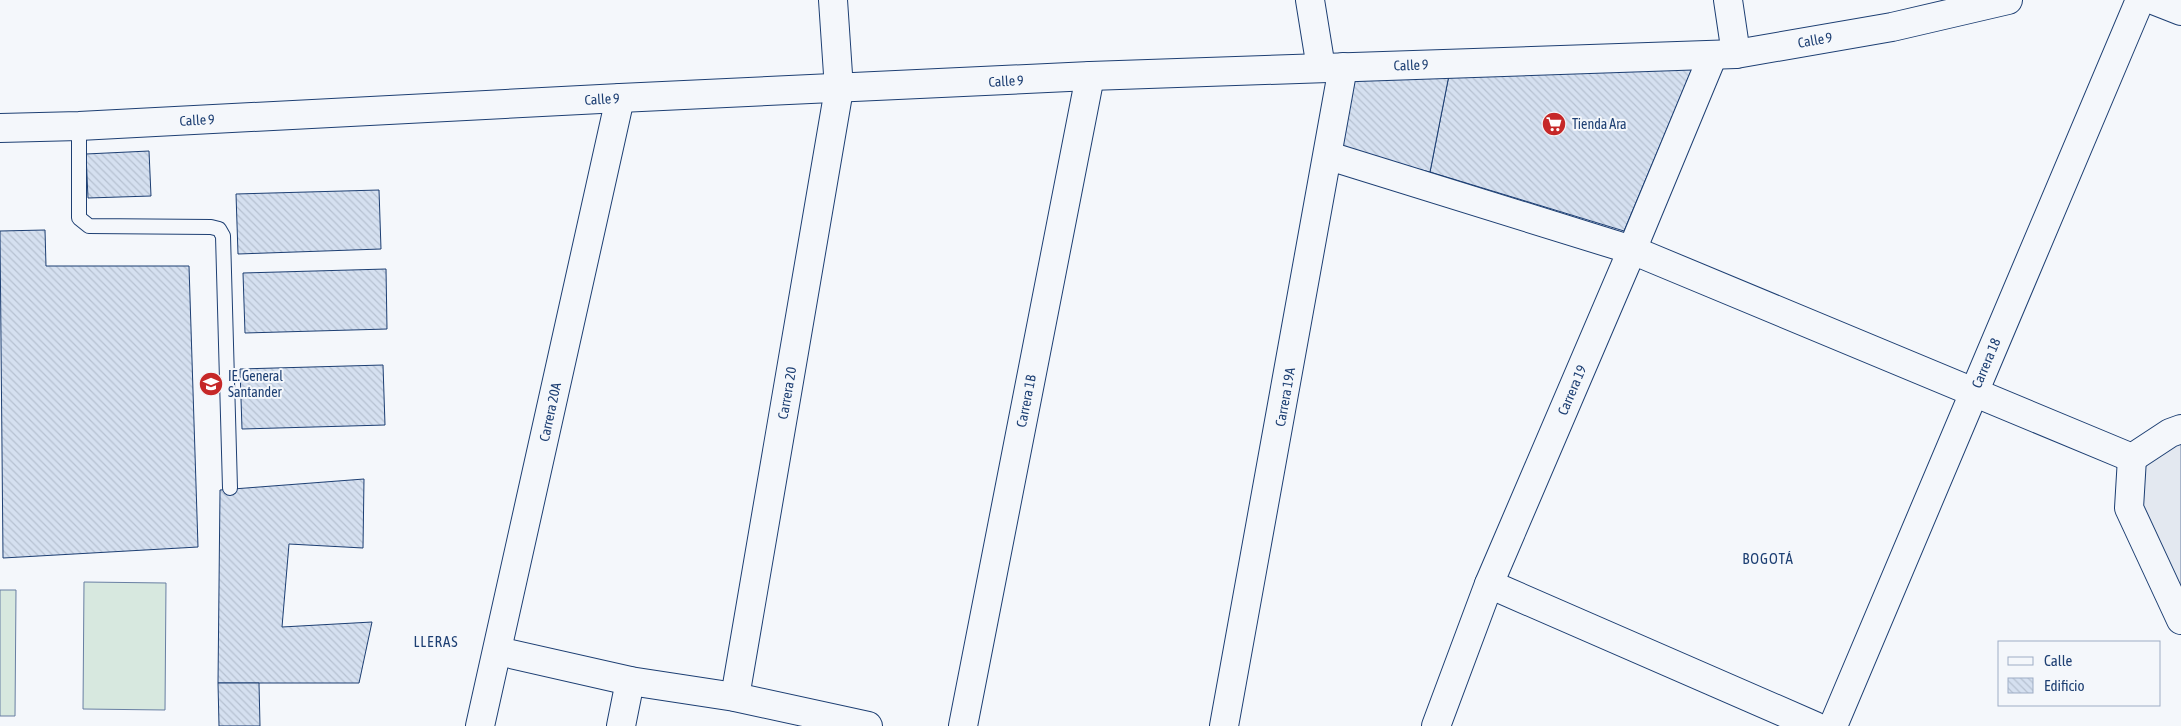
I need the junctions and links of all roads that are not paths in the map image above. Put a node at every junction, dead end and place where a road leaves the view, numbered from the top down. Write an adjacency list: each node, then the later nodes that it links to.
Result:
1 (833, 0): 11 (street, Carrera 20)
2 (1310, 0): 9 (street, Carrera 19A)
3 (1728, 0): 8 (street)
4 (2008, 0): 8 (street, Calle 9)
5 (2140, 0): 17 (street, Carrera 18)
6 (2153, 0): 7 (street)
7 (2181, 11)
8 (1724, 54): 9 (street, Calle 9); 16 (street, Carrera 19)
9 (1332, 68): 10 (street, Calle 9); 15 (street, Carrera 19A)
10 (1090, 76): 11 (street, Calle 9); 30 (street, Carrera 1B)
11 (839, 89): 12 (street, Calle 9); 25 (street, Carrera 20)
12 (620, 98): 13 (street, Calle 9); 23 (street, Carrera 20A)
13 (79, 126): 14 (street, Calle 9); 20 (lane)
14 (0, 128)
15 (1329, 156): 16 (street); 31 (street, Carrera 19A)
16 (1632, 250): 17 (street); 21 (street, Carrera 19)
17 (1973, 393): 19 (street); 34 (street, Carrera 18)
18 (2181, 429): 19 (street)
19 (2132, 458): 22 (street)
20 (230, 488)
21 (1488, 584): 26 (street); 32 (street, Carrera 19)
22 (2181, 620)
23 (498, 651): 24 (street); 28 (street, Carrera 20A)
24 (630, 681): 25 (street); 29 (street)
25 (735, 698): 27 (street)
26 (1775, 717): 33 (street)
27 (853, 725)
28 (480, 726)
29 (621, 726)
30 (963, 726)
31 (1224, 726)
32 (1436, 726)
33 (1815, 726)
34 (1833, 726)

